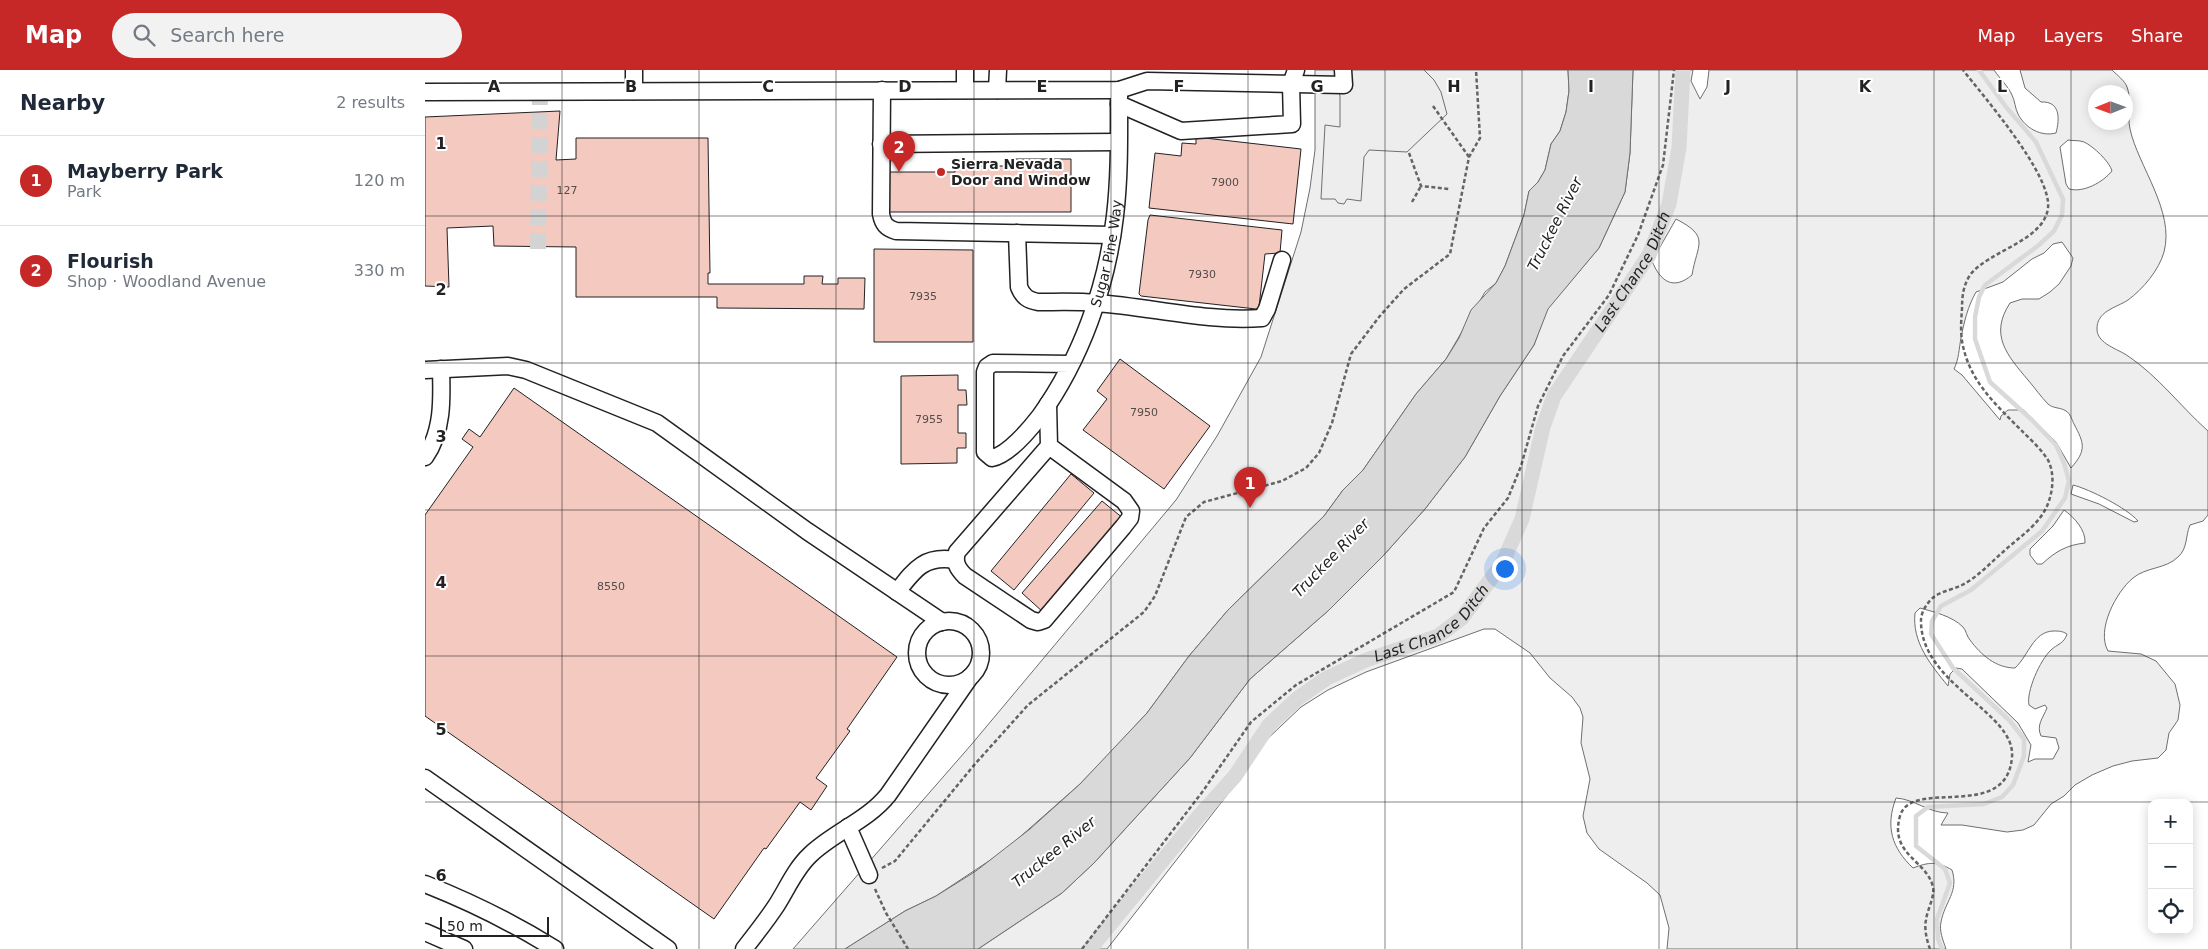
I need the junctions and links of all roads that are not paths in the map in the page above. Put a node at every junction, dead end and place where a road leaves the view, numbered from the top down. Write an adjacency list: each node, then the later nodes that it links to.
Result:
1 (634, 70): 10 (street)
2 (965, 70): 8 (street)
3 (997, 70): 9 (street)
4 (1216, 76): 5 (street); 12 (street)
5 (1294, 77): 6 (street); 12 (street)
6 (1344, 78)
7 (882, 90): 8 (street); 10 (street); 14 (street)
8 (965, 90): 9 (street)
9 (997, 90): 12 (street)
10 (634, 91): 11 (street)
11 (425, 92)
12 (1119, 97): 13 (street, Sugar Pine Way)
13 (1119, 142): 14 (street); 16 (street, Sugar Pine Way)
14 (881, 144): 15 (street)
15 (1017, 233): 16 (street); 18 (street)
16 (1112, 234): 18 (street, Sugar Pine Way)
17 (1282, 260): 18 (street)
18 (1096, 302): 19 (street, Sugar Pine Way)
19 (1071, 364): 21 (street, Sugar Pine Way); 21 (street, Sugar Pine Way)
20 (433, 370): 23 (street); 25 (street)
21 (1048, 404): 22 (street)
22 (1049, 446): 24 (street); 24 (street)
23 (425, 457)
24 (955, 560): 25 (street)
25 (897, 592): 26 (street)
26 (942, 622): 27 (street); 27 (street)
27 (970, 677): 29 (street)
28 (425, 778): 35 (street)
29 (848, 827): 30 (street); 36 (street)
30 (869, 875)
31 (425, 884): 34 (street)
32 (425, 932): 33 (street)
33 (464, 949)
34 (555, 949)
35 (668, 949)
36 (744, 949)

